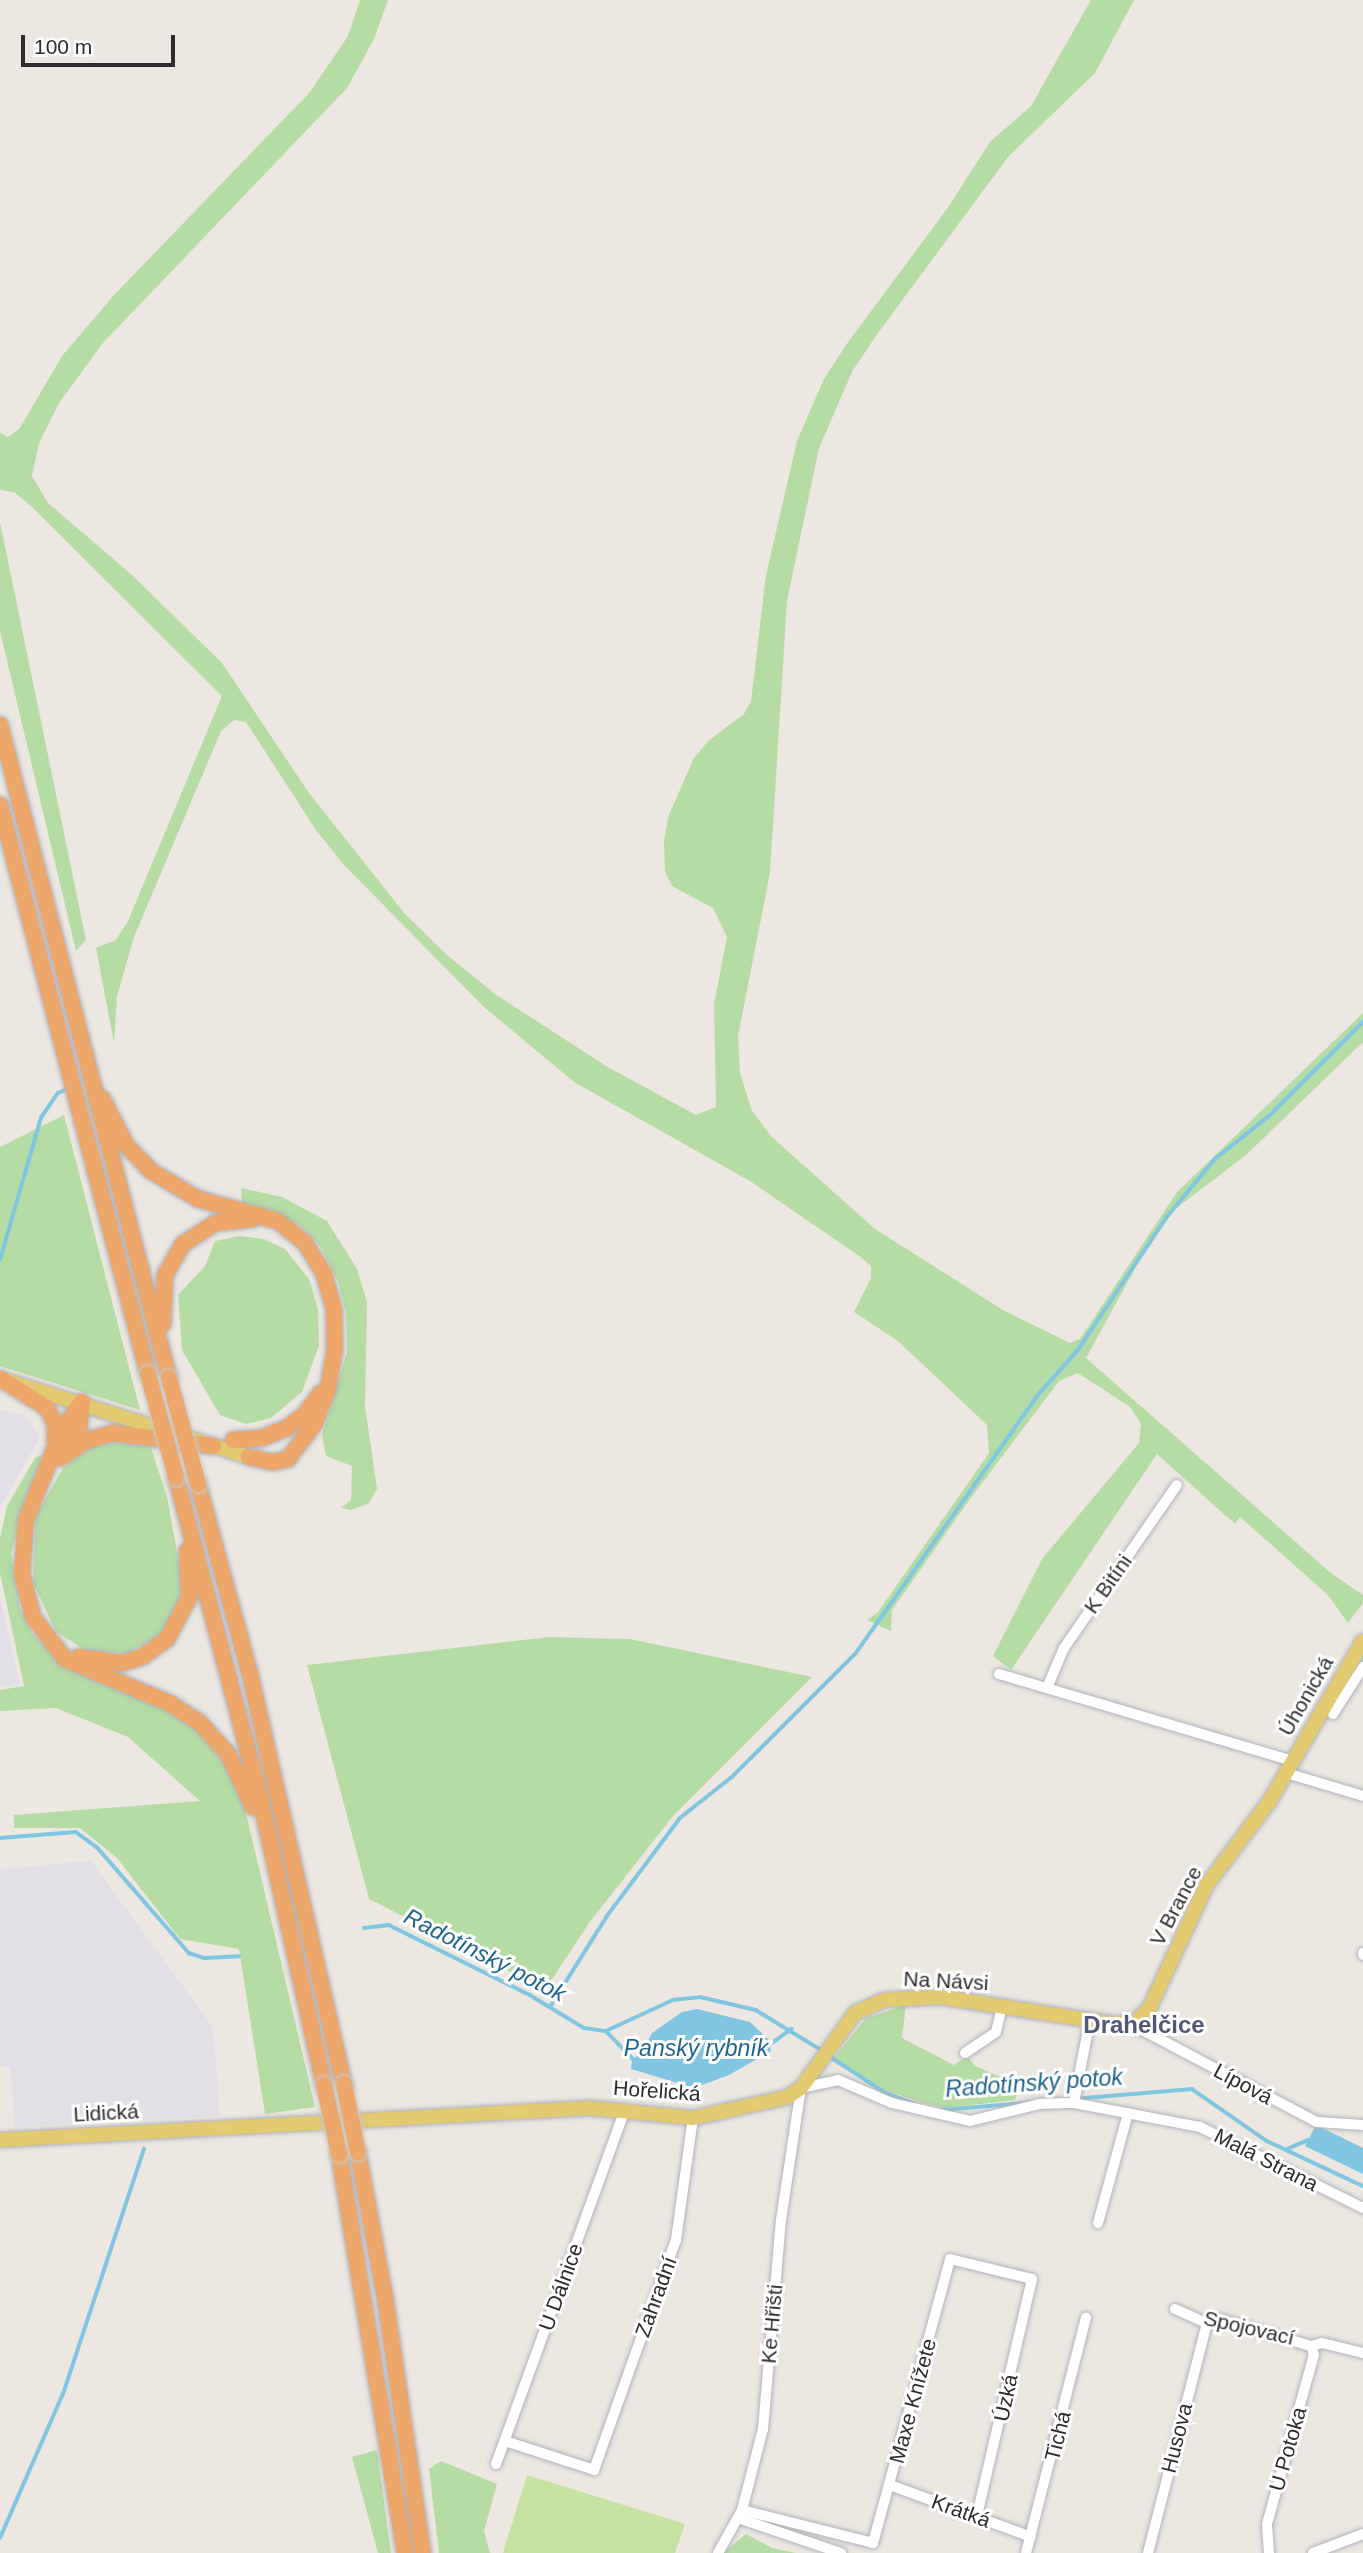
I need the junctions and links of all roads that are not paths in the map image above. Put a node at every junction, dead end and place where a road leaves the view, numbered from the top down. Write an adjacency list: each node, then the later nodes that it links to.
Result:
1 (0, 725): 3 (highway)
2 (0, 805): 14 (highway, bridge)
3 (77, 1034): 4 (highway); 7 (highway)
4 (295, 1233): 5 (highway); 7 (highway)
5 (335, 1355): 10 (highway); 13 (highway)
6 (0, 1378): 8 (main road); 12 (highway)
7 (169, 1378): 54 (highway, bridge)
8 (82, 1402): 9 (main road); 12 (highway)
9 (157, 1425): 10 (main road); 11 (main road)
10 (233, 1440)
11 (213, 1446): 12 (highway); 13 (main road)
12 (58, 1451): 16 (highway)
13 (249, 1457)
14 (176, 1476): 16 (highway); 24 (highway)
15 (1177, 1485): 20 (street, K Bitíni)
16 (48, 1640): 24 (highway)
17 (1363, 1641): 22 (main road, Úhonická)
18 (1363, 1667): 21 (street)
19 (999, 1674): 20 (street)
20 (1046, 1688): 22 (street)
21 (1333, 1714)
22 (1289, 1767): 23 (street); 27 (main road, V Brance)
23 (1363, 1796)
24 (273, 1854): 53 (highway, bridge)
25 (1002, 2005): 26 (main road, Na Návsi); 28 (street); 29 (main road, Na Návsi)
26 (1090, 2019): 27 (main road, Na Návsi); 30 (street)
27 (1129, 2023): 34 (street, Lípová)
28 (965, 2053)
29 (801, 2088): 30 (street, Malá Strana); 33 (main road, Hořelická); 48 (street, Ke Hřišti)
30 (1075, 2097): 32 (street, Malá Strana)
31 (625, 2110): 33 (main road, Hořelická); 35 (main road, Hořelická); 45 (street, U Dálnice)
32 (1128, 2113): 37 (street, Malá Strana); 38 (street)
33 (693, 2118): 45 (street, Zahradní)
34 (1363, 2125)
35 (213, 2128): 36 (main road, Lidická)
36 (0, 2140)
37 (1363, 2208)
38 (1098, 2223)
39 (950, 2259): 47 (street, Maxe Knížete); 49 (street, Úzká)
40 (1175, 2309): 42 (street, Spojovací)
41 (1086, 2318): 51 (street, Tichá)
42 (1207, 2323): 43 (street, Spojovací); 58 (street, Husova)
43 (1317, 2344): 44 (street, Spojovací); 59 (street, U Potoka)
44 (1363, 2353)
45 (505, 2441): 46 (street, U Dálnice)
46 (496, 2464)
47 (890, 2485): 48 (street, Maxe Knížete); 49 (street, Krátká)
48 (740, 2514): 55 (street, Ke Hřišti); 56 (street)
49 (977, 2516): 51 (street, Krátká)
50 (1363, 2534): 52 (street)
51 (1031, 2537): 57 (street, Tichá)
52 (1348, 2539): 60 (street); 61 (street)
53 (405, 2553)
54 (423, 2553)
55 (718, 2553)
56 (841, 2553)
57 (1026, 2553)
58 (1148, 2553)
59 (1269, 2553)
60 (1313, 2553)
61 (1336, 2553)

